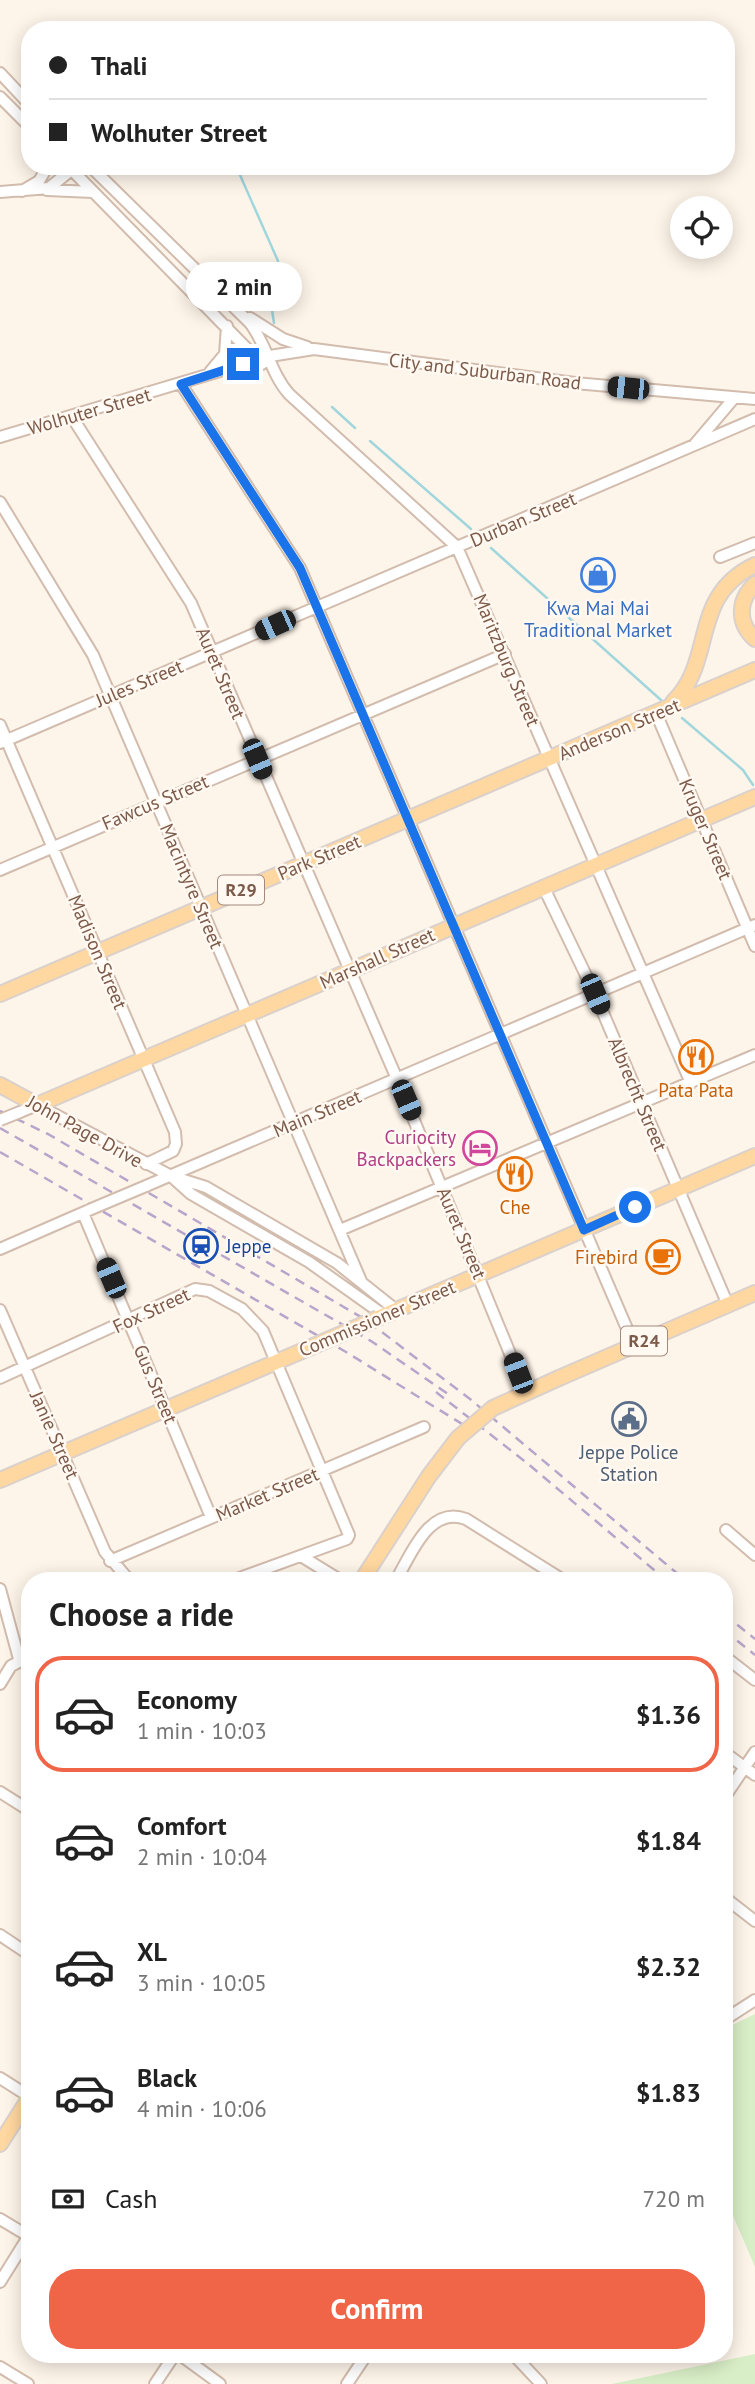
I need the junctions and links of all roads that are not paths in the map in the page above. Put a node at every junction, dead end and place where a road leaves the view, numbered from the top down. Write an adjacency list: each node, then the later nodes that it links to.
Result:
1 (0, 73): 2 (street)
2 (21, 95)
3 (0, 97): 4 (street)
4 (21, 118)
5 (43, 175): 11 (street)
6 (65, 175): 9 (street)
7 (78, 175): 12 (street, Maritzburg Street)
8 (99, 175): 13 (street, Maritzburg Street)
9 (43, 190): 11 (street); 12 (street)
10 (0, 192): 11 (street)
11 (20, 192)
12 (93, 192): 14 (street, Maritzburg Street)
13 (237, 309): 15 (street); 16 (street, Maritzburg Street)
14 (227, 326): 17 (street, Maritzburg Street); 19 (street)
15 (314, 349): 16 (street, City and Suburban Road); 21 (street, City and Suburban Road)
16 (270, 356): 17 (street, City and Suburban Road); 18 (street, Maritzburg Street)
17 (257, 360): 18 (street, Maritzburg Street); 19 (street, Wolhuter Street)
18 (274, 373): 29 (street, Maritzburg Street)
19 (205, 376): 20 (street, Wolhuter Street)
20 (181, 384): 23 (street, Wolhuter Street); 34 (street)
21 (734, 398): 22 (street, City and Suburban Road); 26 (street, Durban Street)
22 (755, 399)
23 (72, 417): 25 (street, Wolhuter Street); 36 (street, Auret Street)
24 (755, 419): 26 (street, Durban Street)
25 (0, 437)
26 (690, 448): 29 (street, Durban Street)
27 (0, 502): 39 (street, Macintyre Street)
28 (755, 543): 30 (street)
29 (457, 547): 33 (street, Durban Street); 37 (street, Maritzburg Street)
30 (720, 557)
31 (755, 565): 41 (main road)
32 (755, 584): 35 (main road)
33 (355, 590): 34 (street, Jules Street)
34 (316, 606): 36 (street, Jules Street); 40 (street)
35 (755, 639)
36 (213, 652): 39 (street, Jules Street); 44 (street, Auret Street)
37 (505, 654): 40 (street, Fawcus Street); 45 (street, Maritzburg Street)
38 (755, 670): 41 (main road, Anderson Street / R29)
39 (110, 695): 43 (street, Jules Street); 48 (street, Macintyre Street)
40 (364, 712): 44 (street, Fawcus Street); 49 (street)
41 (660, 712): 45 (main road, Anderson Street / R29); 50 (street, Kruger Street)
42 (0, 725): 43 (street, Madison Street)
43 (3, 741): 51 (street, Madison Street)
44 (257, 759): 48 (street, Fawcus Street); 52 (street, Auret Street)
45 (549, 759): 46 (main road, Anderson Street / R29); 53 (street, Maritzburg Street)
46 (483, 787): 49 (main road, Park Street / R29)
47 (755, 797): 50 (main road, Marshall Street)
48 (156, 802): 51 (street, Fawcus Street); 56 (street, Macintyre Street)
49 (407, 819): 52 (main road, Park Street / R29); 57 (street)
50 (703, 819): 53 (main road, Marshall Street); 58 (street, Kruger Street)
51 (53, 846): 54 (street, Fawcus Street); 60 (street, Madison Street)
52 (303, 864): 56 (main road, Park Street / R29); 61 (street, Auret Street)
53 (594, 864): 55 (main road, Marshall Street); 62 (street, Maritzburg Street)
54 (0, 870)
55 (542, 886): 57 (main road, Marshall Street); 64 (street, Albrecht Street)
56 (201, 908): 60 (main road, Park Street / R29); 65 (street, Macintyre Street)
57 (453, 925): 61 (main road, Marshall Street); 66 (street)
58 (751, 927): 59 (street, Kruger Street); 62 (street, Main Street)
59 (755, 946)
60 (97, 952): 63 (main road, Park Street / R29); 68 (street, Madison Street)
61 (349, 971): 65 (main road, Marshall Street); 69 (street, Auret Street)
62 (641, 974): 64 (street, Main Street); 70 (street, Maritzburg Street)
63 (0, 994)
64 (595, 994): 66 (street, Main Street); 72 (street, Albrecht Street)
65 (248, 1014): 68 (main road, Marshall Street); 75 (street, Macintyre Street)
66 (502, 1034): 69 (street, Main Street); 76 (street)
67 (755, 1055): 70 (street)
68 (144, 1059): 73 (main road, Marshall Street); 78 (street, Madison Street)
69 (397, 1079): 75 (street, Main Street); 80 (street, Auret Street)
70 (691, 1083): 72 (street)
71 (0, 1085): 73 (main road, John Page Drive)
72 (642, 1104): 76 (street); 81 (street, Albrecht Street)
73 (37, 1105): 74 (street, Marshall Street, bridge); 78 (street, John Page Drive)
74 (0, 1120)
75 (295, 1122): 79 (street, Main Street); 83 (street, Macintyre Street)
76 (548, 1143): 80 (street); 84 (street)
77 (755, 1156): 81 (main road, Commissioner Street)
78 (146, 1164): 79 (street, John Page Drive)
79 (166, 1178): 82 (street, bridge); 87 (street, John Page Drive); 91 (street, John Page Drive)
80 (442, 1187): 83 (street); 86 (street, Auret Street)
81 (676, 1190): 84 (main road, Commissioner Street); 89 (street, Albrecht Street)
82 (86, 1211): 85 (street); 92 (street, Gus Street)
83 (340, 1230): 87 (street, Macintyre Street)
84 (584, 1230): 86 (main road, Commissioner Street); 93 (street)
85 (0, 1250)
86 (480, 1274): 91 (main road, Commissioner Street); 96 (street, Auret Street)
87 (361, 1281): 91 (street, John Page Drive)
88 (755, 1293): 89 (main road, R24)
89 (728, 1305): 93 (main road, R24)
90 (0, 1310): 95 (street, Janie Street)
91 (386, 1315): 94 (main road, Commissioner Street, bridge)
92 (130, 1321): 94 (street, Fox Street); 95 (street, Fox Street); 98 (street, Gus Street)
93 (634, 1345): 111 (main road, R24, bridge)
94 (277, 1361): 98 (main road, Commissioner Street); 101 (street)
95 (25, 1367): 97 (street, Fox Street); 100 (street, Janie Street)
96 (518, 1373)
97 (0, 1378)
98 (166, 1408): 100 (main road, Commissioner Street); 103 (street, Gus Street)
99 (424, 1427): 101 (street, Market Street)
100 (63, 1454): 102 (main road, Commissioner Street); 107 (street, Janie Street)
101 (323, 1470): 103 (street, Market Street); 106 (street)
102 (0, 1480)
103 (211, 1517): 107 (street, Market Street)
104 (726, 1530): 105 (street)
105 (755, 1555)
106 (301, 1556): 109 (street); 110 (street)
107 (110, 1561): 108 (street)
108 (121, 1572)
109 (256, 1572)
110 (327, 1572)
111 (367, 1572)
112 (401, 1572): 113 (street)
113 (550, 1572)
114 (0, 1589): 115 (street)
115 (2, 1605): 116 (street)
116 (21, 1648)
117 (21, 1661): 120 (street)
118 (733, 1663): 119 (street)
119 (755, 1680)
120 (0, 1684)
121 (755, 1752): 123 (street)
122 (733, 1758): 123 (street)
123 (745, 1767): 124 (street); 125 (street)
124 (755, 1775)
125 (733, 1785)
126 (0, 1792): 127 (street)
127 (21, 1805)
128 (733, 1904): 129 (street)
129 (755, 1921)
130 (0, 1936): 131 (street)
131 (21, 1949)
132 (755, 2000): 133 (street)
133 (733, 2014)
134 (0, 2078): 135 (street)
135 (21, 2091)
136 (21, 2111): 137 (main road)
137 (0, 2144)
138 (0, 2219): 139 (street)
139 (21, 2231)
140 (21, 2248): 141 (street)
141 (0, 2282)
142 (170, 2363): 149 (street)
143 (190, 2363): 150 (street)
144 (361, 2363): 151 (street)
145 (521, 2363): 147 (street)
146 (0, 2367): 148 (street)
147 (538, 2382)
148 (28, 2384)
149 (155, 2384)
150 (220, 2384)
151 (347, 2384)

